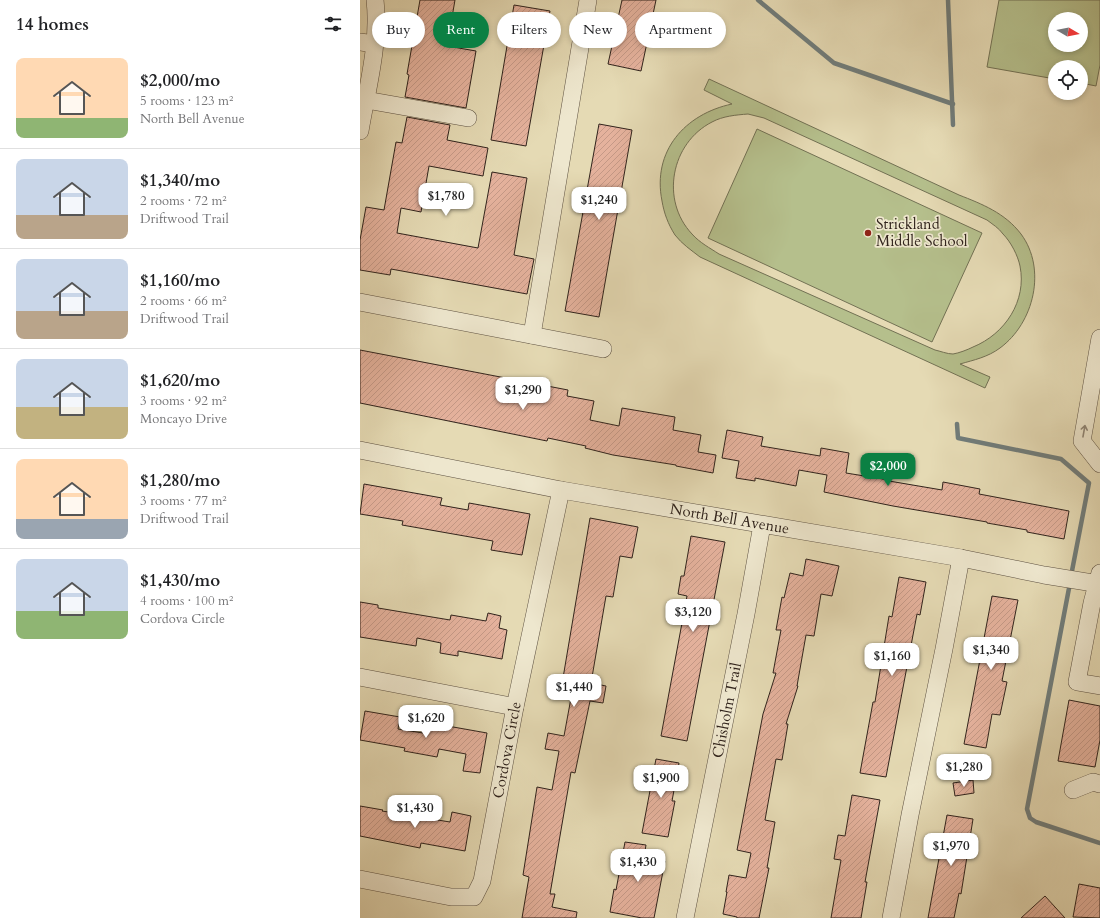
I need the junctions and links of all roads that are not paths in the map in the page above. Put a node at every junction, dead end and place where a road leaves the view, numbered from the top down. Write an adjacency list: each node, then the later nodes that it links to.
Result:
1 (375, 0): 3 (street)
2 (588, 0): 9 (street)
3 (367, 43): 4 (street)
4 (365, 74): 5 (street)
5 (366, 100): 6 (street); 7 (street)
6 (468, 118)
7 (360, 131)
8 (360, 302): 9 (street)
9 (532, 335): 11 (street)
10 (1100, 338): 13 (street, one-way to 10)
11 (603, 350)
12 (360, 450): 14 (street, North Bell Avenue)
13 (1100, 464)
14 (561, 490): 15 (street, North Bell Avenue); 20 (street, Cordova Circle)
15 (762, 525): 16 (street, North Bell Avenue); 24 (street, Chisholm Trail)
16 (961, 558): 17 (street, North Bell Avenue); 25 (street)
17 (1098, 581): 19 (street)
18 (360, 677): 20 (street)
19 (1100, 686)
20 (515, 707): 23 (street, Cordova Circle)
21 (1100, 784): 22 (street)
22 (1072, 790)
23 (360, 879)
24 (685, 918)
25 (891, 918)

